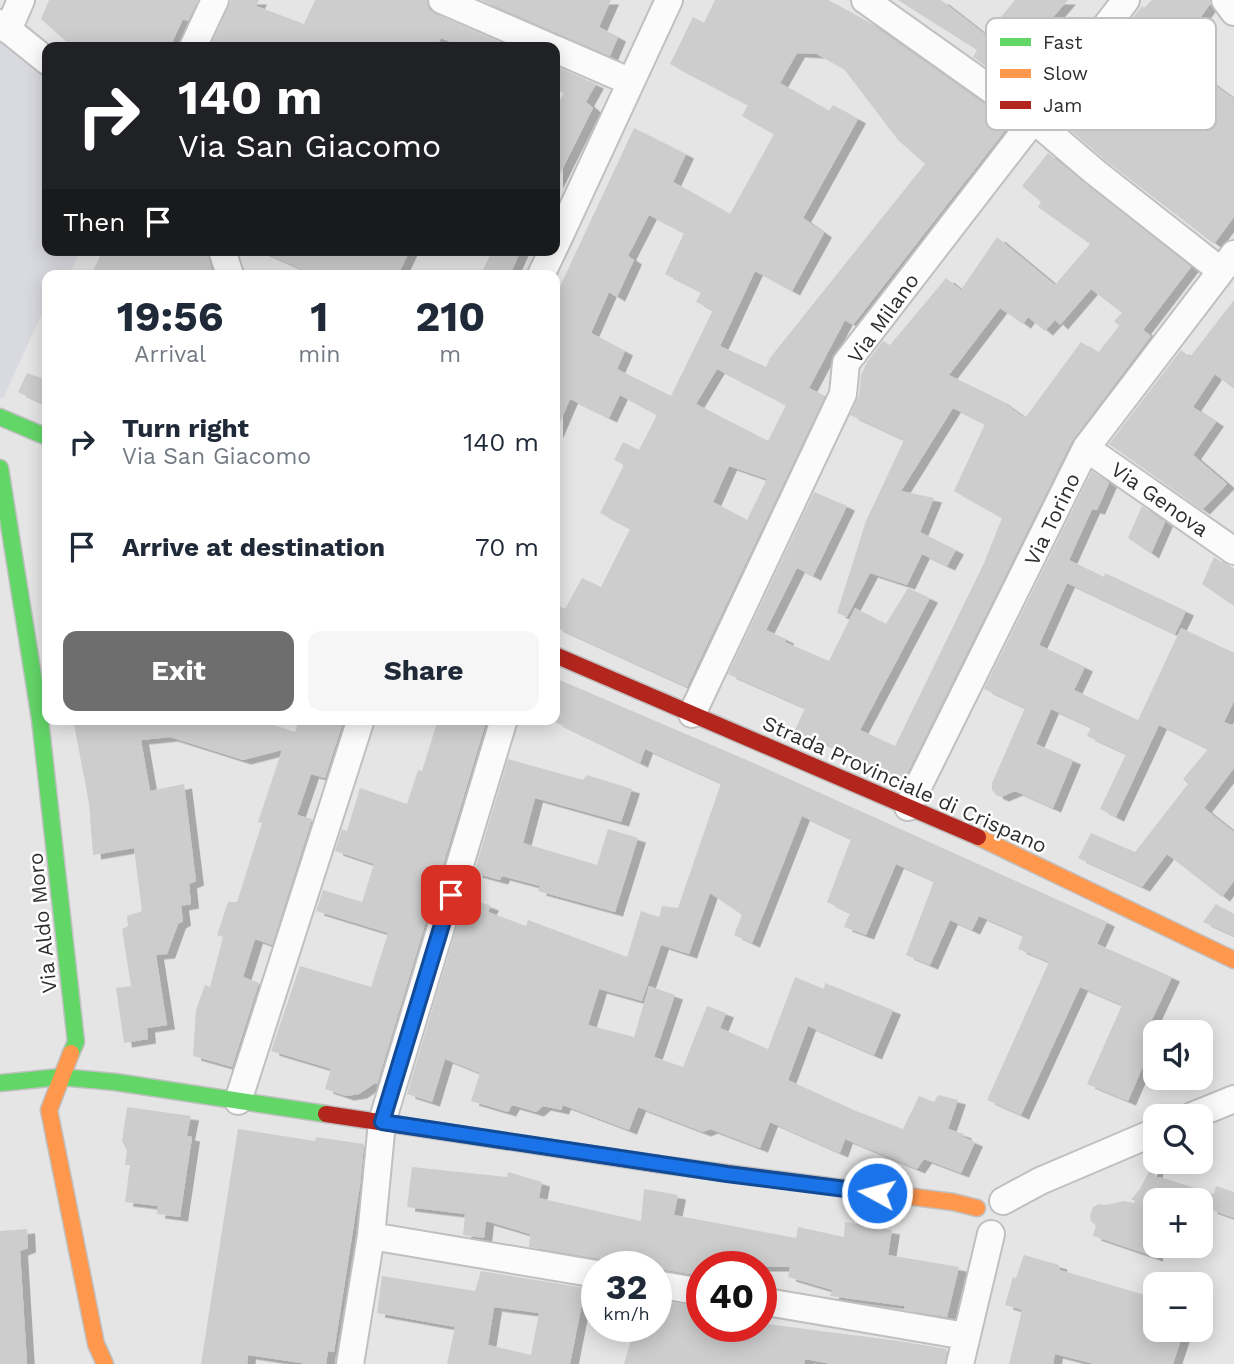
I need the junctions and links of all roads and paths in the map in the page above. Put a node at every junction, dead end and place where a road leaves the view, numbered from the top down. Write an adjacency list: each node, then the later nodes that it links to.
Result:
1 (21, 0): 10 (street)
2 (215, 0): 11 (street)
3 (442, 0): 12 (street)
4 (669, 0): 15 (street)
5 (865, 0): 16 (street)
6 (1126, 0): 9 (street, Via Milano)
7 (1225, 0): 8 (street)
8 (1234, 12)
9 (1112, 18)
10 (4, 26): 14 (street)
11 (195, 42)
12 (539, 42)
13 (560, 51): 15 (street)
14 (42, 57)
15 (631, 82): 19 (street)
16 (986, 86)
17 (1026, 130): 27 (street, Via Milano)
18 (1046, 130): 20 (street)
19 (560, 232)
20 (1228, 262): 23 (street, Via Torino)
21 (0, 416): 22 (street)
22 (42, 435)
23 (1086, 448): 25 (street, Via Genova); 30 (street, Via Torino)
24 (0, 468): 32 (street, Via Aldo Moro)
25 (1234, 551)
26 (560, 657): 27 (street, Strada Provinciale di Crispano)
27 (692, 714): 30 (street, Strada Provinciale di Crispano)
28 (359, 725): 35 (street)
29 (502, 725): 37 (street)
30 (908, 807): 31 (street, Strada Provinciale di Crispano)
31 (1234, 960)
32 (60, 1077): 33 (street); 35 (street); 46 (street, Via Aldo Moro)
33 (0, 1083)
34 (1234, 1098): 36 (street)
35 (238, 1101): 37 (street)
36 (1213, 1107)
37 (382, 1122): 40 (street); 42 (street)
38 (1143, 1137): 39 (street)
39 (1003, 1201): 40 (street); 41 (street)
40 (977, 1208): 41 (street)
41 (991, 1234): 45 (street)
42 (371, 1236): 43 (street); 47 (street)
43 (581, 1271)
44 (777, 1304): 45 (street)
45 (966, 1336): 48 (street)
46 (105, 1364)
47 (350, 1364)
48 (960, 1364)

